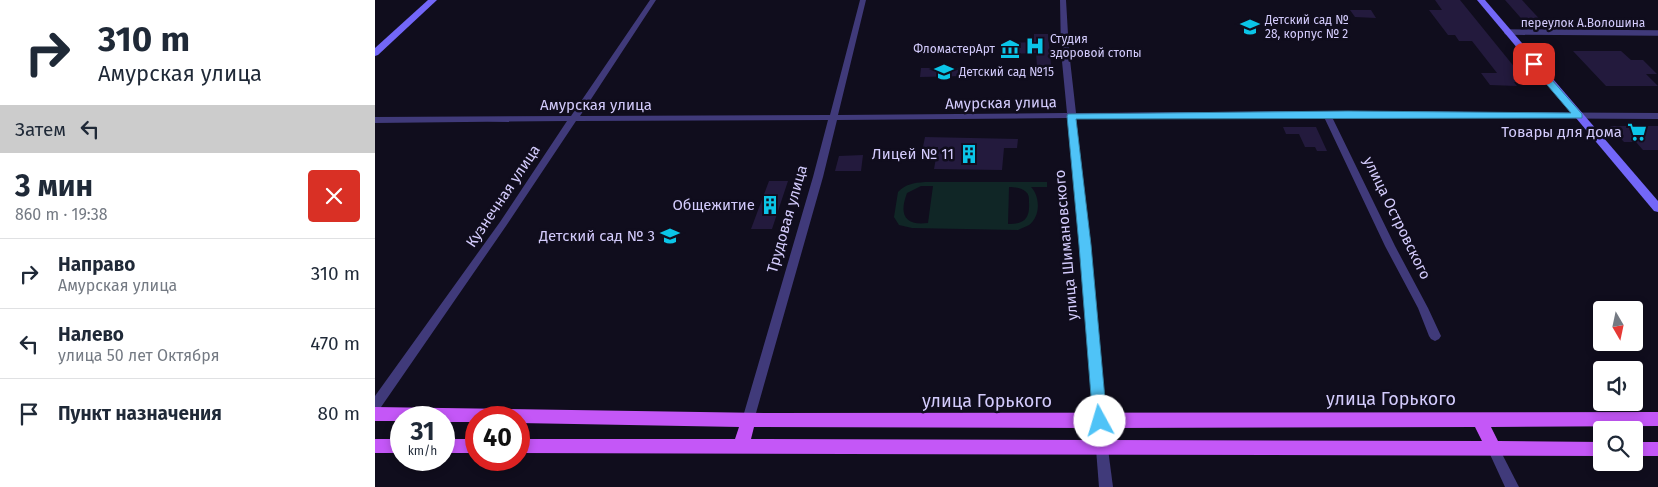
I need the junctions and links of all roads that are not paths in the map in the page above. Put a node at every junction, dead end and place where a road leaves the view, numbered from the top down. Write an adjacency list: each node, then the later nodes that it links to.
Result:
1 (433, 0): 8 (main road)
2 (653, 0): 14 (street, Кузнечная улица)
3 (863, 0): 13 (street, Трудовая улица)
4 (1063, 0): 10 (street, улица Шимановского)
5 (1481, 0): 6 (main road)
6 (1507, 32): 7 (street, переулок А.Волошина); 11 (main road)
7 (1658, 33)
8 (375, 53)
9 (1327, 115): 10 (street, Амурская улица); 11 (street, Амурская улица); 17 (street, улица Островского)
10 (1071, 116): 13 (street, Амурская улица); 23 (street, улица Шимановского)
11 (1578, 116): 12 (street, Амурская улица); 16 (main road)
12 (1658, 116)
13 (833, 118): 14 (street, Амурская улица); 22 (street, Трудовая улица)
14 (573, 119): 15 (street, Амурская улица); 18 (street, Кузнечная улица)
15 (375, 120)
16 (1658, 208)
17 (1435, 336)
18 (375, 406)
19 (375, 414): 22 (main road, улица Горького)
20 (1479, 419): 21 (main road, улица Горького); 23 (main road, улица Горького); 32 (main road)
21 (1658, 419)
22 (748, 420): 23 (main road, улица Горького); 27 (main road, Трудовая улица)
23 (1100, 421): 28 (main road, улица Шимановского)
24 (375, 446): 25 (main road)
25 (390, 446)
26 (530, 446): 27 (main road)
27 (741, 447): 28 (main road)
28 (1102, 449): 32 (main road); 33 (street, улица Шимановского)
29 (1593, 449): 32 (main road)
30 (1643, 449): 31 (main road)
31 (1658, 449)
32 (1494, 450): 34 (street)
33 (1106, 487)
34 (1512, 487)

